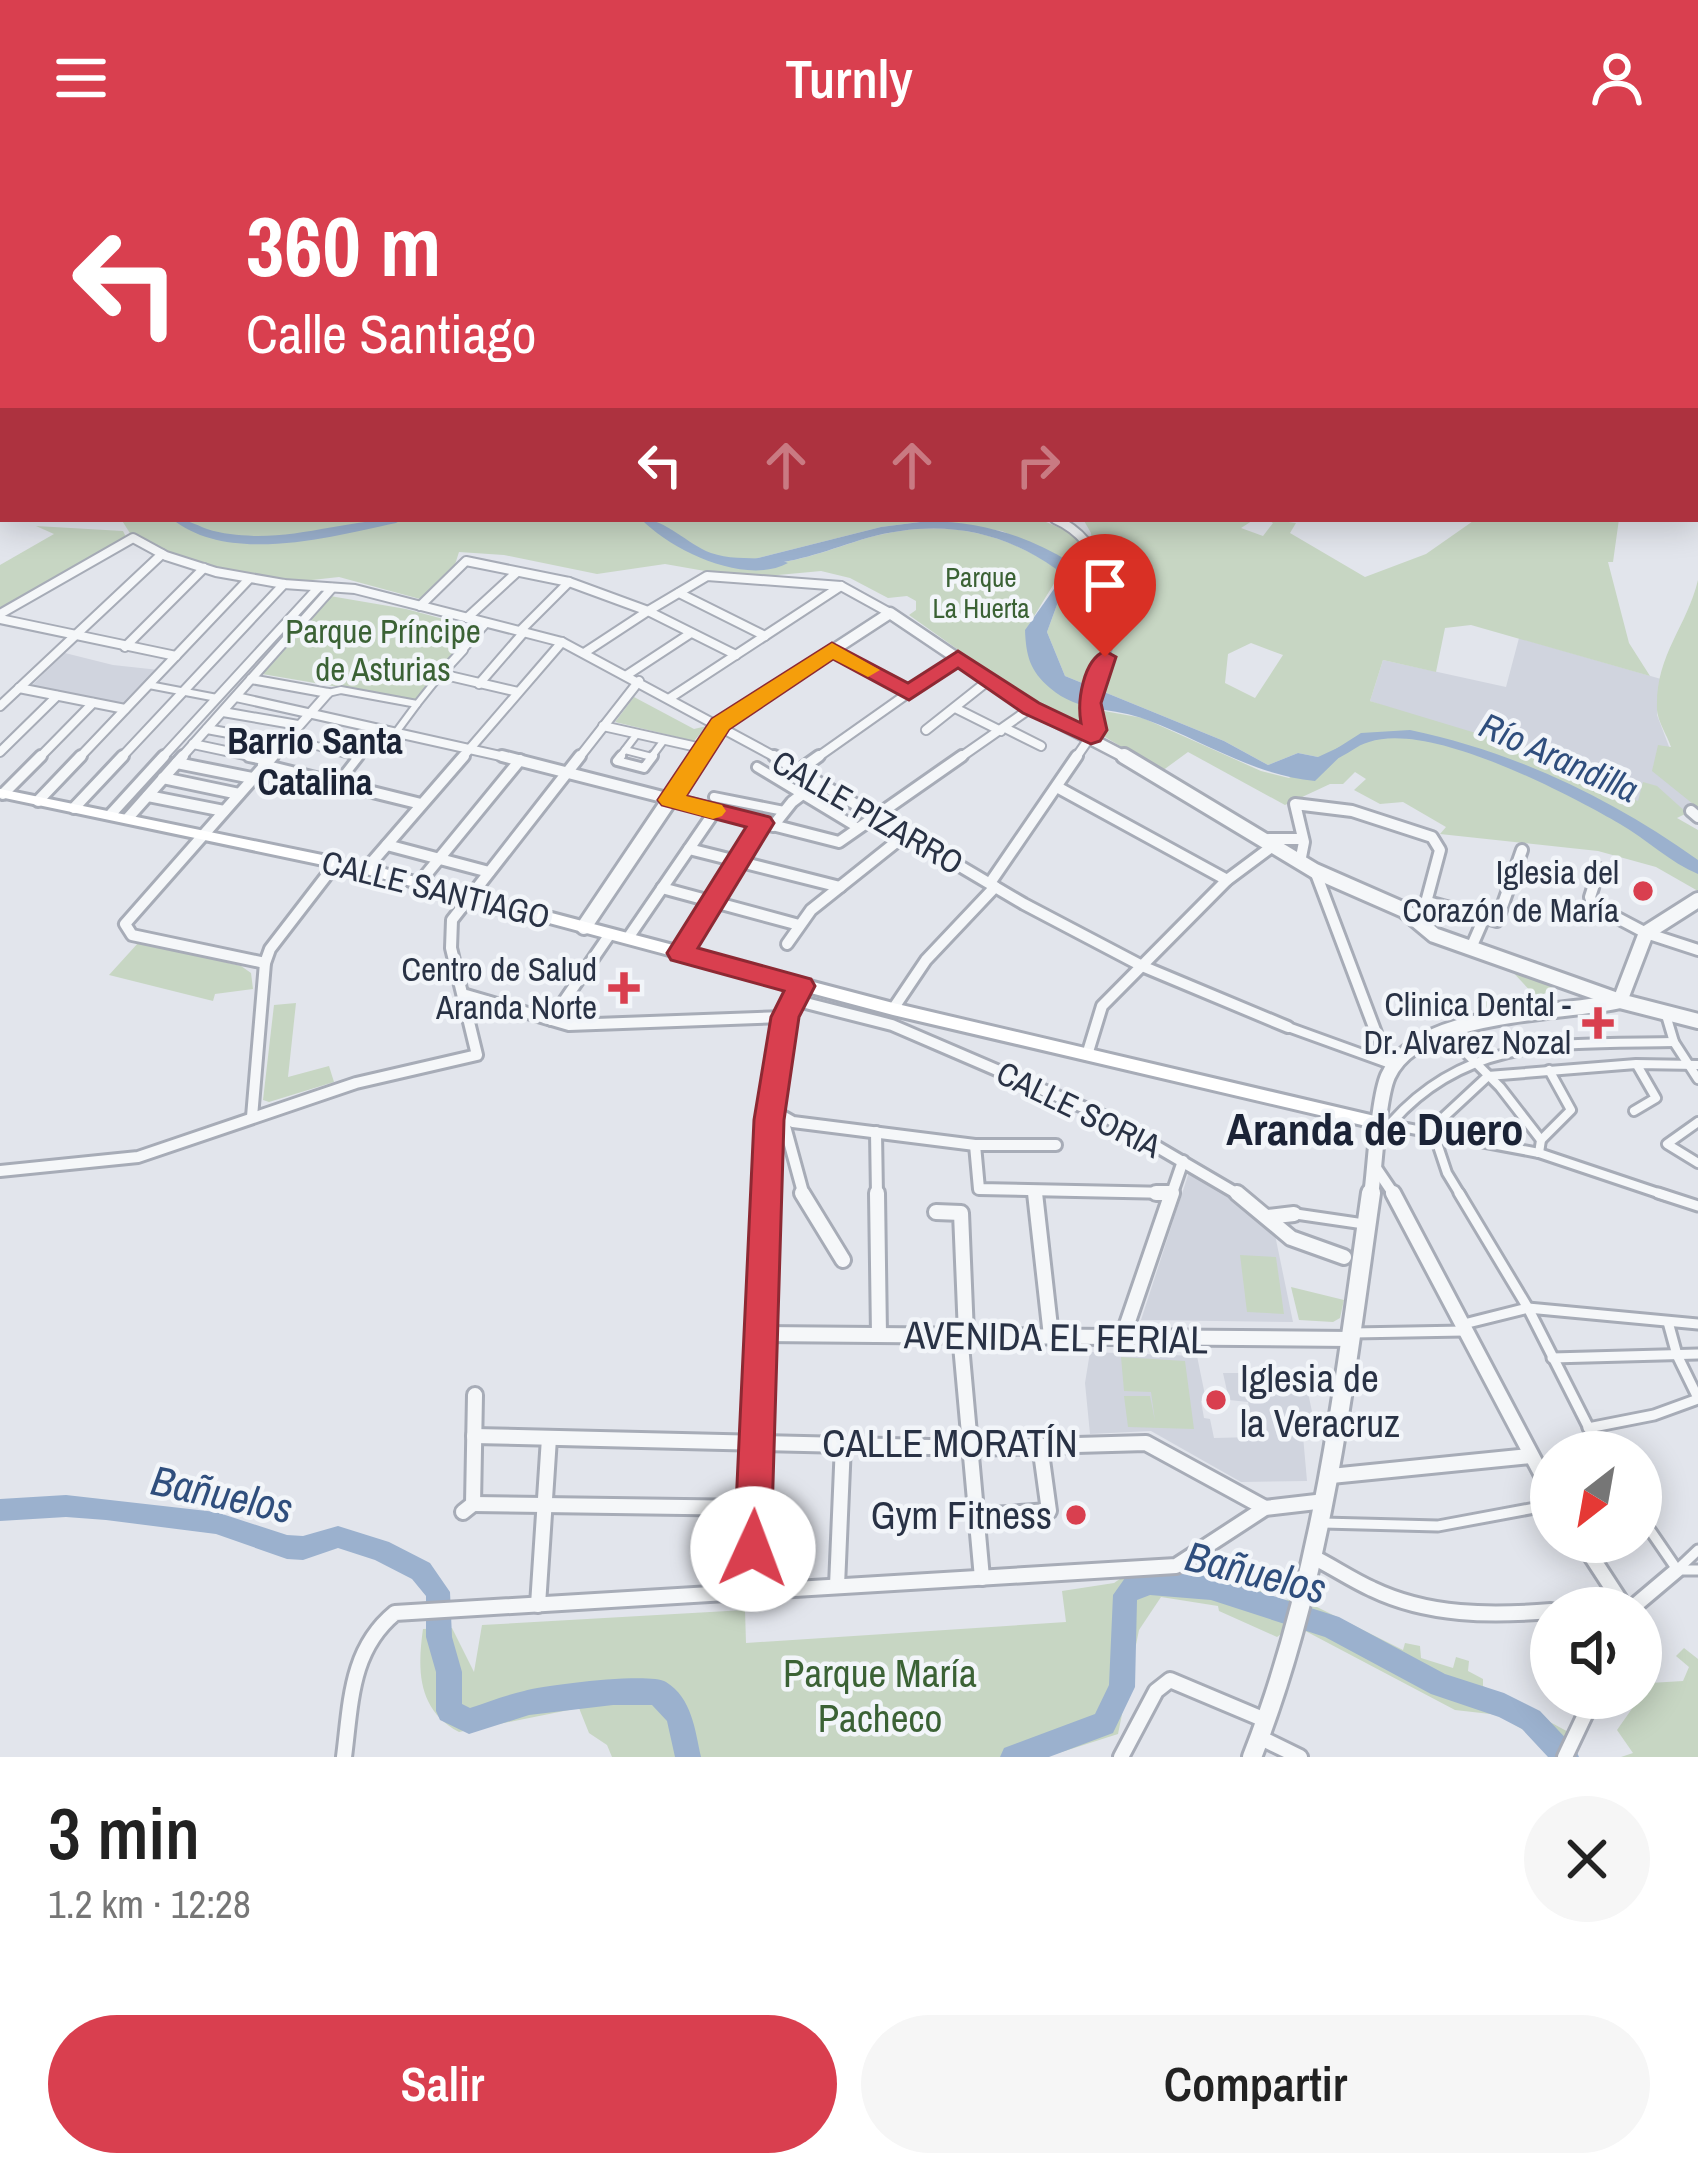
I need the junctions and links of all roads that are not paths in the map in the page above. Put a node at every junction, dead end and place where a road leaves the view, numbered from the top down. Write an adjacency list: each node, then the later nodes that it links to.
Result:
1 (1060, 522): 63 (street)
2 (162, 554): 3 (street, CALLE PIZARRO); 15 (street, CALLE PIZARRO); 21 (street)
3 (204, 568): 5 (street, CALLE PIZARRO); 23 (street)
4 (516, 573): 6 (street); 12 (street); 16 (street)
5 (249, 580): 7 (street, CALLE PIZARRO); 28 (street)
6 (568, 582): 13 (street); 18 (street)
7 (284, 584): 9 (street, CALLE PIZARRO); 38 (street)
8 (841, 586): 11 (street); 14 (street); 20 (street)
9 (318, 588): 10 (street, CALLE PIZARRO); 43 (street)
10 (332, 588): 12 (street, CALLE PIZARRO); 32 (street)
11 (680, 592): 13 (street); 20 (street)
12 (420, 605): 16 (street, CALLE PIZARRO)
13 (649, 611): 19 (street); 26 (street)
14 (890, 613): 25 (street); 29 (street)
15 (0, 616): 21 (street)
16 (467, 618): 17 (street, CALLE PIZARRO)
17 (488, 623): 18 (street, CALLE PIZARRO); 24 (street)
18 (522, 632): 22 (street, CALLE PIZARRO); 35 (street)
19 (691, 633): 27 (street); 31 (street)
20 (767, 635): 27 (street)
21 (73, 638): 23 (street); 37 (street)
22 (562, 642): 26 (street, CALLE PIZARRO); 39 (street)
23 (125, 647): 28 (street)
24 (464, 650): 30 (street)
25 (832, 650): 41 (street); 54 (street)
26 (584, 653): 31 (street, CALLE PIZARRO)
27 (736, 655): 45 (street)
28 (176, 656): 36 (street)
29 (958, 658): 33 (street); 41 (street)
30 (442, 674): 35 (street); 47 (street)
31 (626, 675): 34 (street, CALLE PIZARRO)
32 (251, 680): 40 (street); 44 (street)
33 (989, 680): 49 (street); 50 (street)
34 (639, 681): 45 (street, CALLE PIZARRO); 56 (street)
35 (479, 684): 39 (street)
36 (148, 685): 38 (street); 51 (street)
37 (19, 688): 42 (street); 48 (street)
38 (183, 692): 43 (street); 91 (street)
39 (518, 692): 68 (street)
40 (328, 693): 47 (street); 52 (street)
41 (909, 693): 76 (street)
42 (57, 696): 46 (street); 70 (street)
43 (218, 698): 44 (street); 95 (street)
44 (234, 698): 52 (street); 53 (street)
45 (670, 698): 54 (street, CALLE PIZARRO)
46 (93, 703): 51 (street); 83 (street)
47 (417, 704): 61 (street)
48 (0, 706)
49 (955, 708): 59 (street); 60 (street)
50 (1031, 708): 59 (street); 63 (street)
51 (125, 709): 89 (street)
52 (311, 710): 55 (street); 57 (street)
53 (223, 712): 55 (street); 58 (street)
54 (721, 724): 69 (street); 76 (street, CALLE PIZARRO)
55 (298, 725): 64 (street)
56 (603, 726): 62 (street); 77 (street)
57 (382, 728): 61 (street); 71 (street)
58 (207, 729): 64 (street); 66 (street)
59 (1003, 729): 67 (street); 96 (street)
60 (926, 730)
61 (397, 731): 68 (street)
62 (637, 734): 65 (street); 65 (street)
63 (1091, 736): 82 (street); 102 (street)
64 (285, 740): 71 (street); 73 (street)
65 (664, 740): 69 (street)
66 (194, 744): 73 (street); 74 (street)
67 (1041, 746)
68 (471, 748): 72 (street); 90 (street)
69 (706, 749): 88 (street)
70 (0, 752)
71 (357, 757): 81 (street)
72 (520, 760): 77 (street); 106 (street)
73 (265, 762): 79 (street); 81 (street)
74 (177, 763): 78 (street); 79 (street)
75 (757, 767): 85 (street)
76 (798, 771): 80 (street, CALLE PIZARRO)
77 (566, 772): 88 (street); 113 (street)
78 (164, 778): 84 (street); 86 (street)
79 (252, 778): 84 (street)
80 (817, 783): 85 (street); 96 (street, CALLE PIZARRO)
81 (338, 784): 90 (street)
82 (1058, 788): 114 (street); 117 (street)
83 (2, 793): 89 (main road, CALLE SANTIAGO)
84 (238, 794): 94 (street)
85 (800, 795): 93 (street); 98 (street)
86 (148, 796): 94 (street); 95 (street)
87 (714, 797): 93 (street)
88 (671, 800): 92 (street); 128 (street)
89 (38, 801): 91 (main road, CALLE SANTIAGO)
90 (421, 804): 103 (street)
91 (74, 808): 95 (main road, CALLE SANTIAGO)
92 (715, 811): 97 (street); 104 (street)
93 (784, 811): 97 (street)
94 (224, 812): 99 (street)
95 (118, 816): 99 (main road, CALLE SANTIAGO)
96 (878, 819): 98 (street); 100 (street, CALLE PIZARRO)
97 (767, 825): 98 (street); 109 (street)
98 (859, 829)
99 (205, 834): 108 (main road, CALLE SANTIAGO); 136 (street)
100 (905, 835): 117 (street, CALLE PIZARRO); 118 (street)
101 (1301, 837): 102 (street); 107 (street); 124 (street)
102 (1271, 842): 107 (street); 114 (street)
103 (387, 845): 106 (street); 110 (street)
104 (689, 849): 109 (street); 119 (street)
105 (1522, 850): 125 (street)
106 (438, 859): 113 (street); 116 (street)
107 (1295, 859): 112 (street)
108 (337, 862): 110 (main road, CALLE SANTIAGO); 136 (street)
109 (738, 862): 118 (street); 123 (street)
110 (367, 869): 116 (main road, CALLE SANTIAGO)
111 (1599, 869): 129 (street)
112 (1315, 871): 115 (street); 120 (street)
113 (489, 872): 121 (street)
114 (1227, 880): 137 (street)
115 (1336, 880): 120 (street); 127 (street)
116 (420, 882): 121 (main road, CALLE SANTIAGO)
117 (993, 885): 137 (street, CALLE PIZARRO); 141 (street)
118 (840, 886): 126 (street)
119 (662, 888): 123 (street); 131 (street)
120 (1321, 889): 153 (street)
121 (470, 896): 128 (main road, CALLE SANTIAGO); 139 (street)
122 (1698, 900): 129 (street)
123 (712, 902): 126 (street); 135 (street)
124 (1428, 902): 125 (street); 127 (street)
125 (1484, 919): 133 (street)
126 (799, 925): 132 (street)
127 (1425, 926): 133 (street)
128 (584, 927): 130 (main road, CALLE SANTIAGO)
129 (1646, 933): 134 (street); 140 (street)
130 (610, 934): 131 (main road, CALLE SANTIAGO); 144 (street)
131 (628, 938): 135 (main road, CALLE SANTIAGO)
132 (787, 944)
133 (1471, 948): 140 (street)
134 (1698, 950)
135 (681, 953): 138 (main road, CALLE SANTIAGO)
136 (265, 963): 161 (street)
137 (1142, 966): 146 (street, CALLE PIZARRO); 149 (street)
138 (797, 993): 141 (main road, CALLE SANTIAGO); 143 (street); 171 (street, CALLE SORIA)
139 (466, 995): 144 (street); 161 (street)
140 (1620, 1001): 142 (street); 147 (street)
141 (892, 1009): 149 (main road, CALLE SANTIAGO)
142 (1666, 1014): 145 (street); 148 (street)
143 (785, 1017): 144 (street); 159 (street)
144 (551, 1020)
145 (1698, 1021)
146 (1288, 1027): 153 (street)
147 (1446, 1034): 151 (street); 153 (street)
148 (1674, 1042): 150 (street); 154 (street)
149 (1087, 1054): 163 (main road, CALLE SANTIAGO)
150 (1494, 1055): 151 (street); 156 (street)
151 (1471, 1060): 157 (street); 163 (street)
152 (1636, 1064): 154 (street); 155 (street); 160 (street)
153 (1394, 1065): 163 (street)
154 (1692, 1065): 158 (street)
155 (1549, 1070): 156 (street); 167 (street)
156 (1507, 1074): 157 (street)
157 (1488, 1076): 166 (street); 167 (street)
158 (1698, 1079)
159 (770, 1109): 162 (street); 188 (street)
160 (1634, 1111)
161 (252, 1117): 174 (street)
162 (783, 1119): 165 (street); 183 (street)
163 (1385, 1122): 166 (street); 173 (street)
164 (1698, 1122): 172 (street)
165 (876, 1132): 168 (street); 190 (street)
166 (1432, 1132): 170 (street); 184 (street)
167 (1541, 1140): 170 (street)
168 (975, 1144): 169 (street); 175 (street)
169 (1057, 1145)
170 (1539, 1153): 177 (street)
171 (1184, 1161): 176 (street); 180 (street, CALLE SORIA)
172 (1698, 1163)
173 (1374, 1165): 181 (street); 187 (street)
174 (0, 1171)
175 (1035, 1191): 176 (street); 191 (street)
176 (1171, 1193): 192 (street)
177 (1698, 1206)
178 (936, 1212): 189 (street)
179 (1294, 1214): 180 (street); 181 (street)
180 (1268, 1217): 182 (street, CALLE SORIA)
181 (1365, 1224): 193 (street)
182 (1344, 1257)
183 (844, 1260)
184 (1528, 1308): 185 (street); 187 (street); 196 (street)
185 (1667, 1321): 186 (street); 194 (street)
186 (1698, 1324)
187 (1464, 1328): 193 (street); 207 (street)
188 (760, 1334): 190 (street, AVENIDA EL FERIAL); 203 (street)
189 (963, 1334): 190 (street, AVENIDA EL FERIAL); 191 (street, AVENIDA EL FERIAL); 206 (street)
190 (879, 1335)
191 (1051, 1336): 192 (street, AVENIDA EL FERIAL)
192 (1123, 1336): 193 (street, AVENIDA EL FERIAL)
193 (1352, 1336): 208 (street)
194 (1676, 1352): 195 (street); 196 (street); 198 (street)
195 (1698, 1354)
196 (1552, 1358): 199 (street)
197 (475, 1395): 201 (street)
198 (1698, 1399): 199 (street)
199 (1588, 1428): 200 (street)
200 (1590, 1431)
201 (474, 1436): 202 (street, CALLE MORATÍN); 210 (street)
202 (549, 1438): 203 (street, CALLE MORATÍN); 210 (street)
203 (757, 1442): 204 (street, CALLE MORATÍN); 211 (street)
204 (843, 1444): 206 (street, CALLE MORATÍN); 222 (street)
205 (1040, 1445): 206 (street, CALLE MORATÍN); 212 (street, CALLE MORATÍN); 214 (street)
206 (971, 1448): 214 (street)
207 (1530, 1456): 208 (street)
208 (1331, 1476): 209 (street)
209 (1325, 1501): 212 (street); 215 (street)
210 (544, 1504): 211 (street); 225 (street)
211 (754, 1508): 224 (street)
212 (1265, 1508): 221 (street)
213 (1530, 1509): 215 (street)
214 (978, 1516): 221 (street)
215 (1321, 1523): 218 (street)
216 (1662, 1549): 219 (street)
217 (1698, 1550): 219 (street)
218 (1312, 1557): 226 (street); 228 (street)
219 (1676, 1570): 220 (street); 223 (street)
220 (1698, 1570)
221 (982, 1577): 222 (street)
222 (837, 1586): 224 (street)
223 (1655, 1587)
224 (752, 1590): 225 (street)
225 (538, 1605): 230 (street)
226 (1530, 1613)
227 (1582, 1719): 229 (street)
228 (1261, 1739): 231 (street); 232 (street)
229 (1567, 1750)
230 (344, 1757)
231 (1121, 1757)
232 (1300, 1757)

